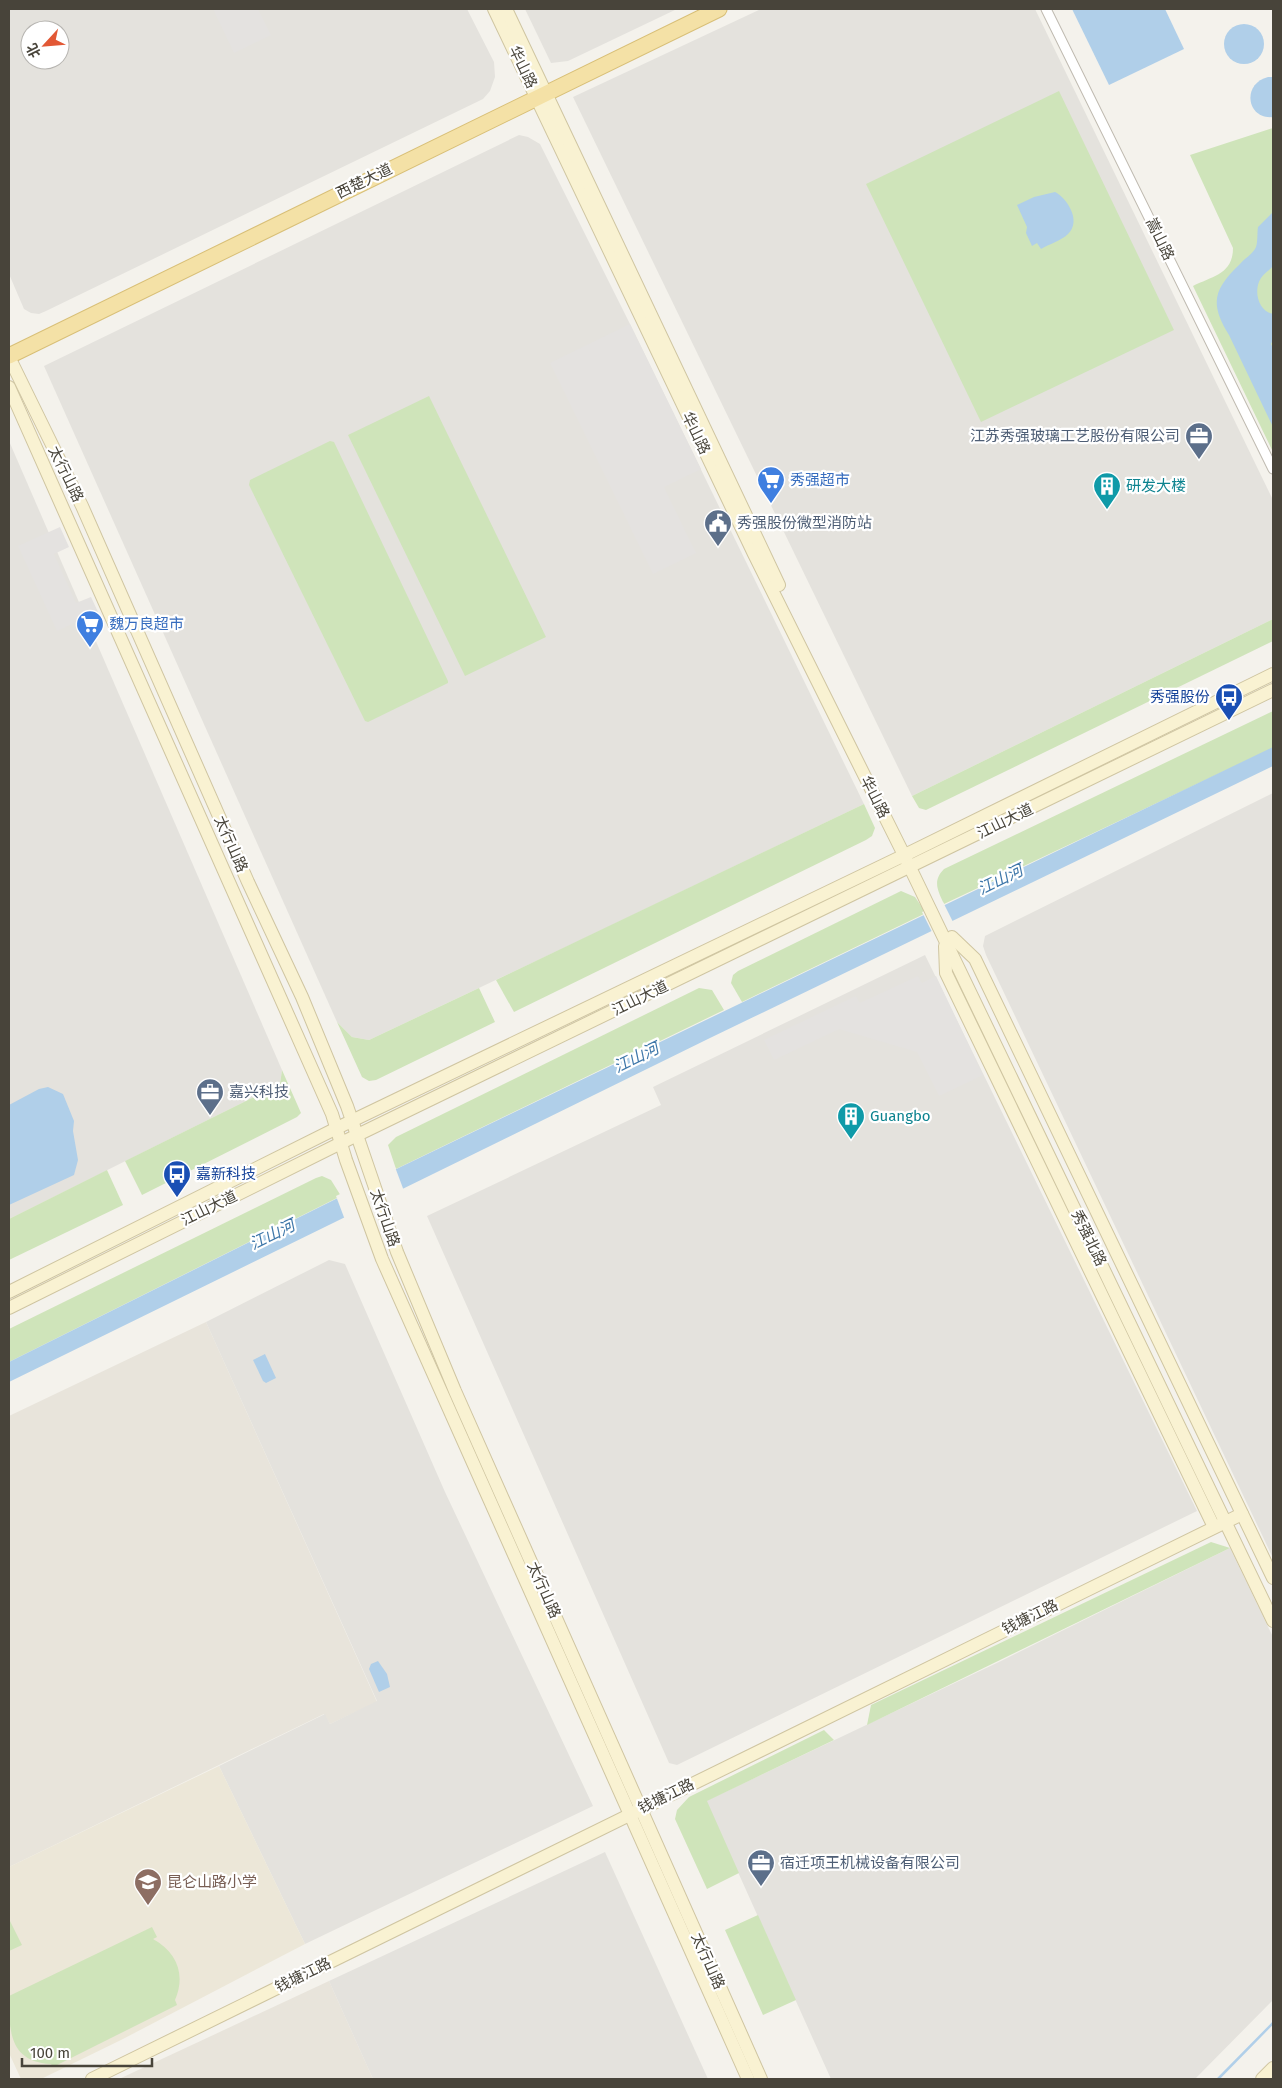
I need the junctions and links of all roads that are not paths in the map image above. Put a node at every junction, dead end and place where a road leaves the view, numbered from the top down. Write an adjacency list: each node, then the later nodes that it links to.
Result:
1 (494, 9): 5 (street, 华山路)
2 (506, 9): 5 (street, 华山路)
3 (719, 9): 5 (main road, 西楚大道)
4 (1046, 9): 8 (street, 嵩山路)
5 (542, 94): 6 (main road, 西楚大道); 11 (street, 华山路)
6 (9, 356): 13 (street, 太行山路)
7 (9, 387): 14 (street, 太行山路)
8 (1273, 469)
9 (1273, 674): 11 (street, 江山大道)
10 (1273, 690): 11 (street, 江山大道)
11 (911, 860): 12 (street, 秀强北路); 13 (street, 江山大道); 15 (street, 江山大道)
12 (948, 937): 19 (street, 秀强北路); 19 (street)
13 (352, 1120): 14 (street, 江山大道); 15 (street, 太行山路)
14 (337, 1128): 16 (street, 太行山路); 17 (street, 江山大道)
15 (358, 1135): 16 (street, 江山大道); 23 (street, 太行山路)
16 (341, 1143): 18 (street, 江山大道); 23 (street, 太行山路)
17 (9, 1292)
18 (9, 1308)
19 (1228, 1520): 20 (street); 21 (street, 秀强北路); 22 (street, 秀强北路); 23 (street, 钱塘江路)
20 (1273, 1578)
21 (1273, 1604)
22 (1273, 1621)
23 (635, 1811): 25 (street, 钱塘江路); 26 (street, 太行山路); 27 (street, 太行山路)
24 (1273, 2068): 28 (street)
25 (92, 2079)
26 (748, 2079)
27 (761, 2079)
28 (1262, 2079)

